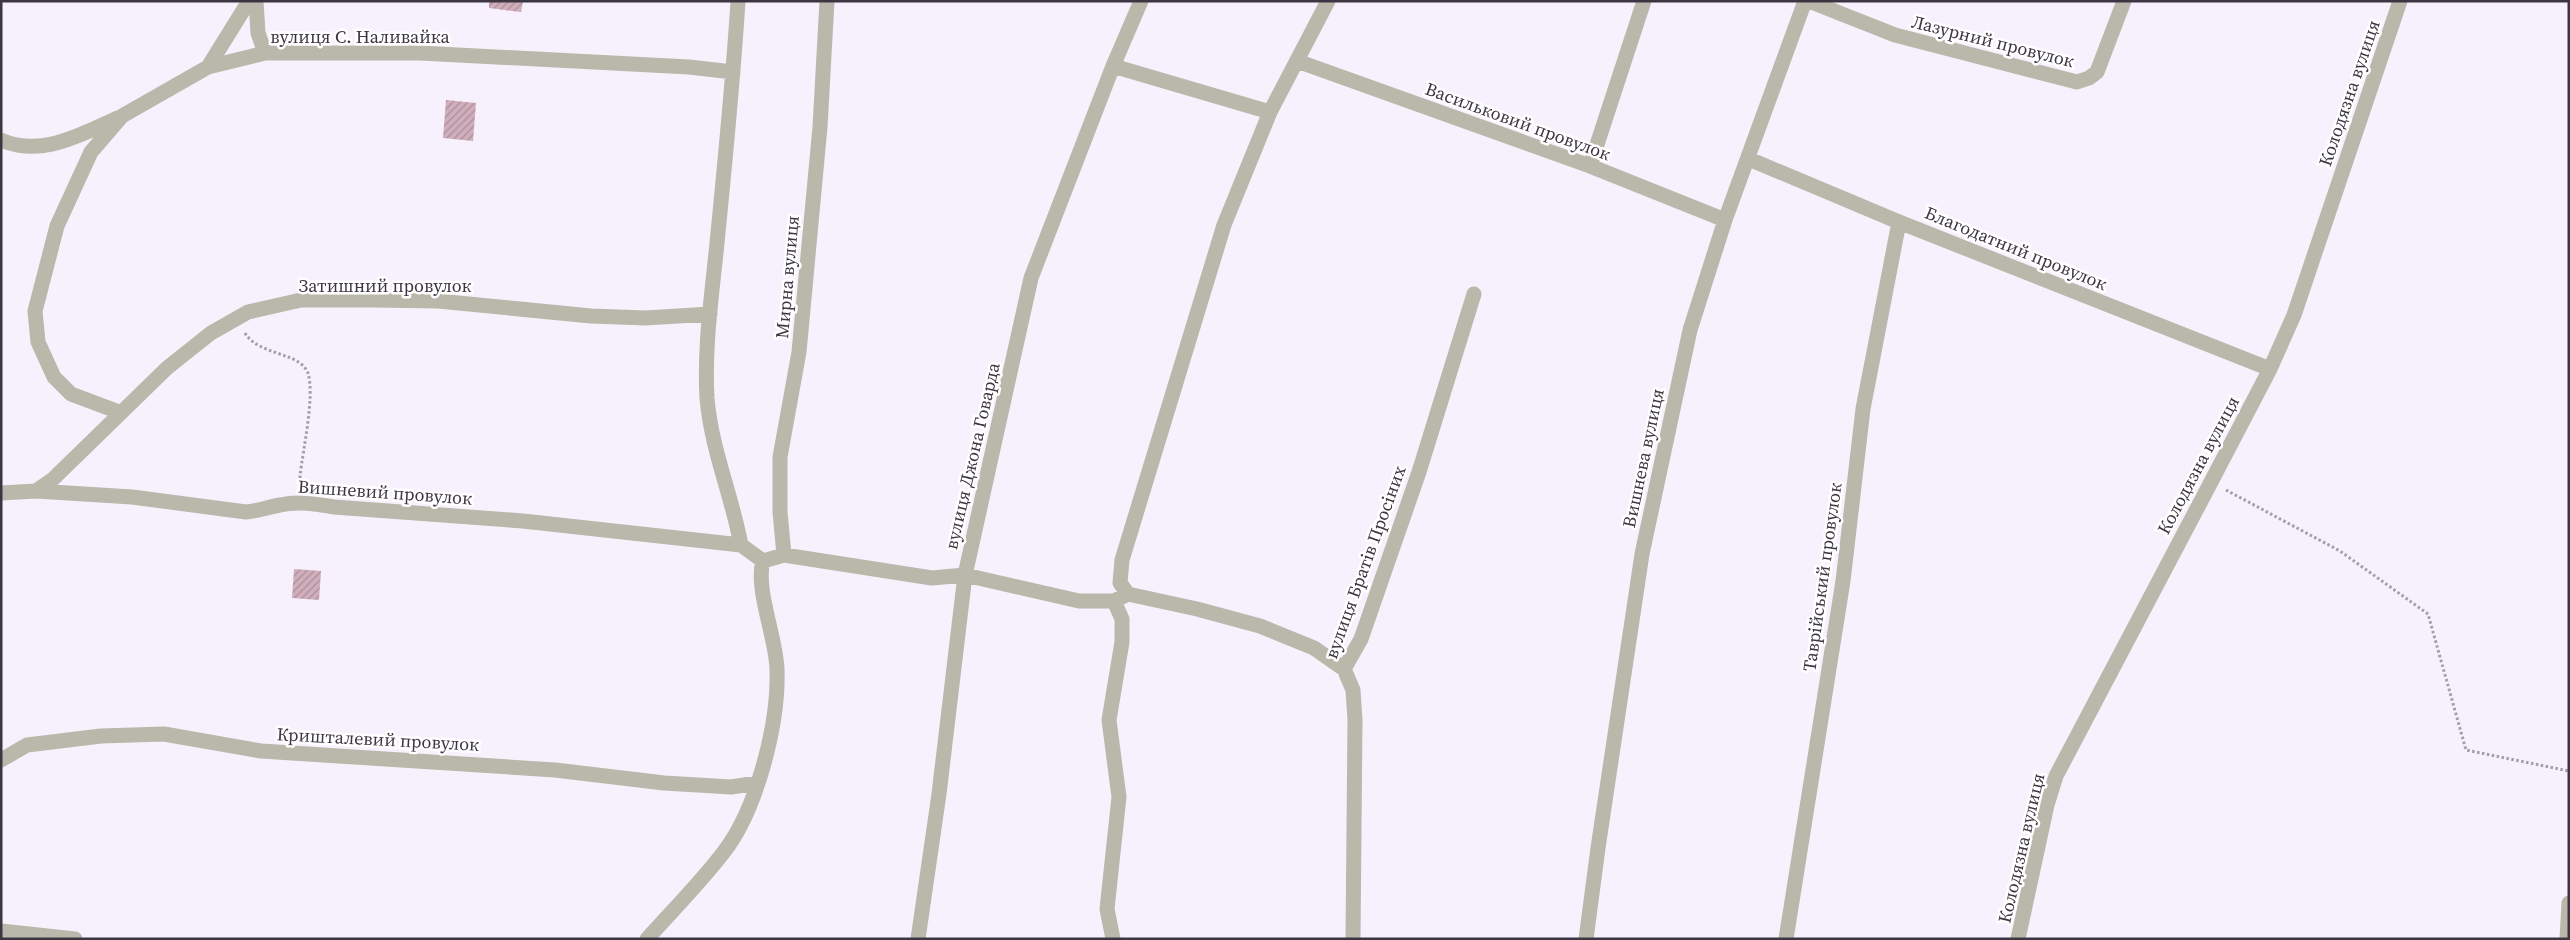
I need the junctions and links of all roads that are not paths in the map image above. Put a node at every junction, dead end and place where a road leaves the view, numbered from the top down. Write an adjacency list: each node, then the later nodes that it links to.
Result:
1 (249, 1): 15 (street)
2 (256, 1): 12 (street)
3 (738, 1): 16 (street)
4 (828, 1): 31 (street, Мирна вулиця)
5 (1141, 1): 14 (street, вулиця Джона Говарда)
6 (1328, 1): 13 (street)
7 (1644, 1): 21 (street)
8 (1805, 1): 20 (street, Вишнева вулиця)
9 (1809, 1): 10 (street, Лазурний провулок)
10 (2124, 1)
11 (2400, 1): 26 (street, Колодязна вулиця)
12 (265, 53): 15 (street, вулиця С. Наливайка); 16 (street, вулиця С. Наливайка)
13 (1296, 61): 17 (street); 21 (street, Васильковий провулок)
14 (1113, 66): 17 (street); 33 (street, вулиця Джона Говарда)
15 (208, 67): 18 (street, вулиця С. Наливайка)
16 (734, 72): 25 (street)
17 (1270, 112): 34 (street)
18 (122, 116): 19 (street); 27 (street, вулиця С. Наливайка)
19 (1, 140)
20 (1749, 159): 22 (street, Вишнева вулиця); 23 (street, Благодатний провулок)
21 (1590, 166): 22 (street, Васильковий провулок)
22 (1726, 220): 45 (street, Вишнева вулиця)
23 (1899, 222): 26 (street, Благодатний провулок); 46 (street, Таврійський провулок)
24 (1474, 294): 35 (street, вулиця Братів Просіних)
25 (710, 314): 27 (street, Затишний провулок); 30 (street)
26 (2270, 369): 47 (street, Колодязна вулиця)
27 (119, 412): 28 (street, Затишний провулок)
28 (36, 491): 29 (street, Вишневий провулок); 30 (street, Вишневий провулок)
29 (1, 493)
30 (741, 545): 32 (street, Вишневий провулок)
31 (784, 555): 32 (street); 33 (street)
32 (763, 561): 37 (street)
33 (965, 575): 34 (street); 42 (street, вулиця Джона Говарда)
34 (1121, 597): 35 (street); 43 (street)
35 (1344, 669): 44 (street, вулиця Братів Просіних)
36 (1, 760): 37 (street, Кришталевий провулок)
37 (757, 783): 41 (street)
38 (2569, 903): 48 (street)
39 (1, 931): 40 (street)
40 (75, 939)
41 (647, 939)
42 (918, 939)
43 (1113, 939)
44 (1353, 939)
45 (1586, 939)
46 (1786, 939)
47 (2018, 939)
48 (2568, 939)

